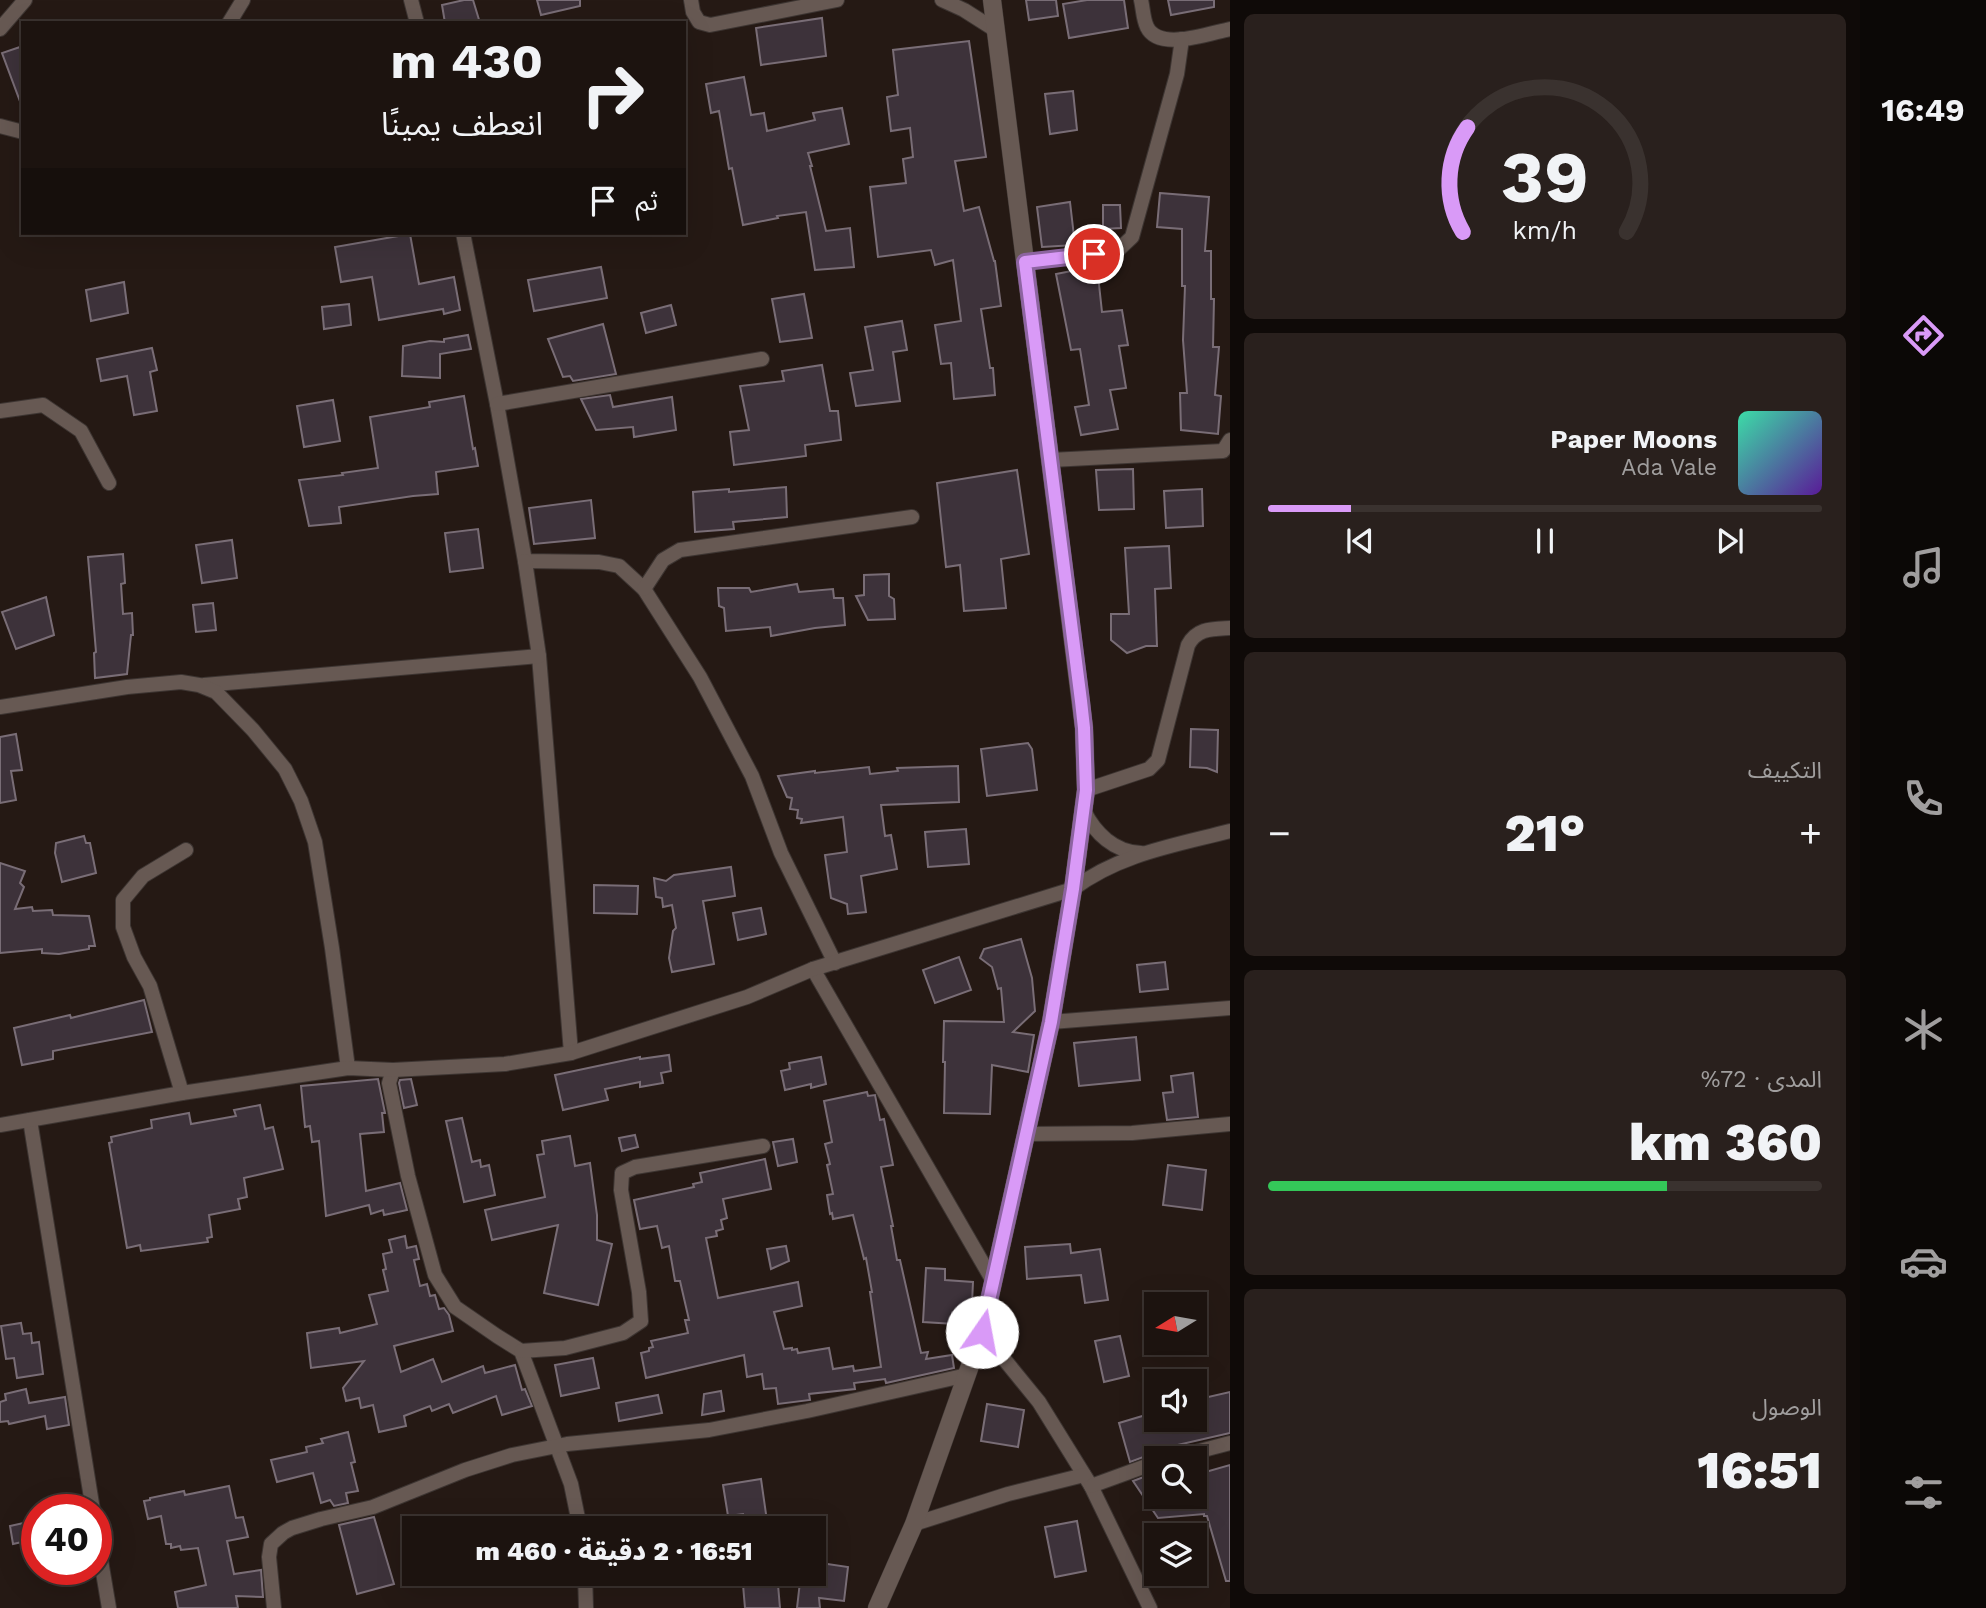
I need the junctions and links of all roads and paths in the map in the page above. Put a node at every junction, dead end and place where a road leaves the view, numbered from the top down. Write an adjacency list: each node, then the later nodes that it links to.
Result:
1 (25, 0): 11 (street)
2 (243, 0): 9 (street)
3 (691, 0): 4 (street)
4 (837, 0)
5 (942, 0): 13 (street)
6 (992, 0): 13 (street)
7 (1141, 0): 14 (street)
8 (415, 1): 10 (street)
9 (230, 21)
10 (417, 21)
11 (0, 29)
12 (1230, 29): 14 (street)
13 (997, 31): 18 (street)
14 (1182, 39): 18 (street)
15 (1, 122): 16 (street)
16 (21, 131)
17 (463, 235): 20 (street)
18 (1025, 262): 23 (street)
19 (762, 359): 20 (street)
20 (497, 404): 26 (street)
21 (0, 411): 24 (street)
22 (1230, 440): 23 (street)
23 (1051, 460): 32 (street)
24 (109, 484)
25 (912, 517): 27 (street)
26 (525, 561): 27 (street); 29 (street)
27 (644, 589): 38 (street)
28 (1230, 628): 32 (street)
29 (539, 656): 30 (street); 42 (street)
30 (199, 685): 31 (street); 43 (street)
31 (0, 707)
32 (1086, 790): 33 (street)
33 (1084, 811): 36 (street); 37 (street)
34 (1230, 831): 36 (street)
35 (186, 850): 45 (street)
36 (1146, 853): 37 (street)
37 (1073, 889): 38 (street); 41 (street)
38 (835, 963): 39 (street)
39 (813, 969): 42 (street); 51 (street)
40 (1230, 1008): 41 (street)
41 (1051, 1022): 49 (street)
42 (571, 1053): 44 (street)
43 (348, 1068): 44 (street); 45 (street)
44 (393, 1070): 53 (street)
45 (182, 1093): 46 (street)
46 (30, 1120): 48 (street); 60 (street)
47 (1230, 1124): 49 (street)
48 (0, 1125)
49 (1025, 1134): 51 (street)
50 (763, 1146): 53 (street)
51 (993, 1281): 52 (street)
52 (982, 1332): 54 (street); 59 (street)
53 (521, 1351): 56 (street)
54 (967, 1375): 56 (street); 62 (street)
55 (1230, 1443): 57 (street)
56 (557, 1446): 61 (street); 66 (street)
57 (1207, 1449)
58 (1144, 1466): 59 (street)
59 (1088, 1481): 62 (street); 69 (street)
60 (90, 1494)
61 (578, 1516)
62 (914, 1524): 68 (street)
63 (105, 1585): 65 (street)
64 (585, 1586): 67 (street)
65 (109, 1608)
66 (274, 1608)
67 (586, 1608)
68 (877, 1608)
69 (1150, 1608)

